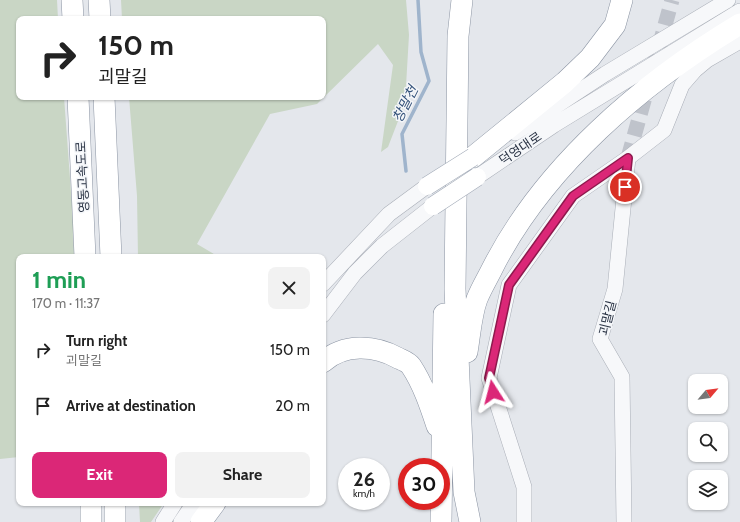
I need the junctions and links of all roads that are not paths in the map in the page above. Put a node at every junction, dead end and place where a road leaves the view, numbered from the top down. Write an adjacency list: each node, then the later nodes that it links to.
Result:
1 (72, 0): 8 (highway)
2 (99, 0): 9 (highway)
3 (452, 0): 25 (highway)
4 (462, 0): 24 (highway)
5 (622, 0): 14 (highway)
6 (728, 0): 14 (street, 덕영대로)
7 (740, 11): 16 (street, 덕영대로)
8 (73, 16)
9 (100, 16)
10 (740, 24): 24 (highway)
11 (740, 41): 15 (street)
12 (78, 100): 19 (highway, 영동고속도로)
13 (104, 100): 20 (highway, 영동고속도로)
14 (473, 157): 17 (main road, 덕영대로, bridge)
15 (628, 158): 34 (street); 35 (street, 괴말길)
16 (477, 177): 18 (main road, 덕영대로, bridge)
17 (427, 186): 21 (street, 덕영대로)
18 (433, 206): 22 (street, 덕영대로)
19 (85, 254)
20 (112, 254)
21 (326, 281)
22 (326, 311)
23 (326, 360): 25 (highway)
24 (460, 386): 33 (highway)
25 (441, 440): 32 (highway)
26 (173, 506): 29 (street)
27 (192, 506): 30 (street)
28 (213, 506): 31 (highway)
29 (163, 522)
30 (181, 522)
31 (201, 522)
32 (441, 522)
33 (470, 522)
34 (524, 522)
35 (624, 522)

